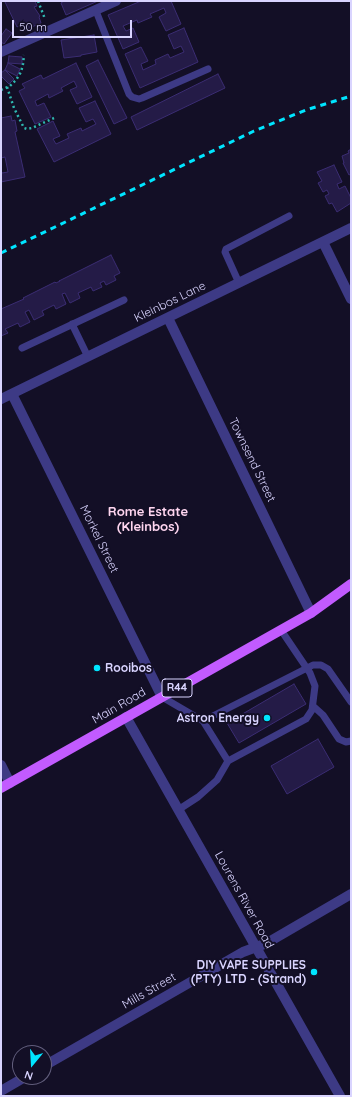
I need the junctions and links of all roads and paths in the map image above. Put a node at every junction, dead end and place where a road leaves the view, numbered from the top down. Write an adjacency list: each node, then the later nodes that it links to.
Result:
1 (38, 1): 4 (path)
2 (116, 1): 3 (street)
3 (96, 11): 4 (street); 7 (lane)
4 (50, 31): 5 (street)
5 (19, 44): 6 (street); 8 (path)
6 (1, 52)
7 (208, 69)
8 (7, 87): 9 (path); 10 (path)
9 (1, 90)
10 (54, 118)
11 (288, 216): 14 (lane)
12 (351, 228): 13 (street, Kleinbos Lane)
13 (323, 242): 14 (street, Kleinbos Lane); 15 (street)
14 (239, 283): 17 (street, Kleinbos Lane)
15 (351, 299)
16 (124, 300): 18 (lane)
17 (168, 318): 20 (street, Kleinbos Lane); 24 (street, Townsend Street)
18 (72, 324): 19 (lane); 20 (lane)
19 (22, 348)
20 (88, 357): 21 (street, Kleinbos Lane)
21 (12, 394): 22 (street, Kleinbos Lane); 27 (street, Morkel Street)
22 (1, 399)
23 (351, 584): 24 (main road, Main Road / R44)
24 (311, 614): 25 (main road, Main Road / R44)
25 (281, 630): 26 (lane); 27 (main road, Main Road / R44)
26 (306, 667): 28 (lane); 29 (lane); 31 (lane)
27 (162, 697): 30 (main road, Main Road / R44); 31 (lane)
28 (351, 702)
29 (313, 706): 32 (lane); 33 (lane)
30 (126, 717): 35 (main road, Main Road / R44); 37 (street, Lourens River Road)
31 (203, 722): 33 (lane)
32 (351, 741)
33 (228, 761): 37 (lane)
34 (1, 765): 35 (street)
35 (10, 783): 36 (main road, Main Road / R44)
36 (1, 788)
37 (178, 810): 39 (street, Lourens River Road)
38 (351, 894): 39 (street, Mills Street)
39 (256, 947): 40 (street, Mills Street); 43 (street, Lourens River Road)
40 (52, 1061)
41 (12, 1085): 42 (street)
42 (1, 1091)
43 (340, 1096)

